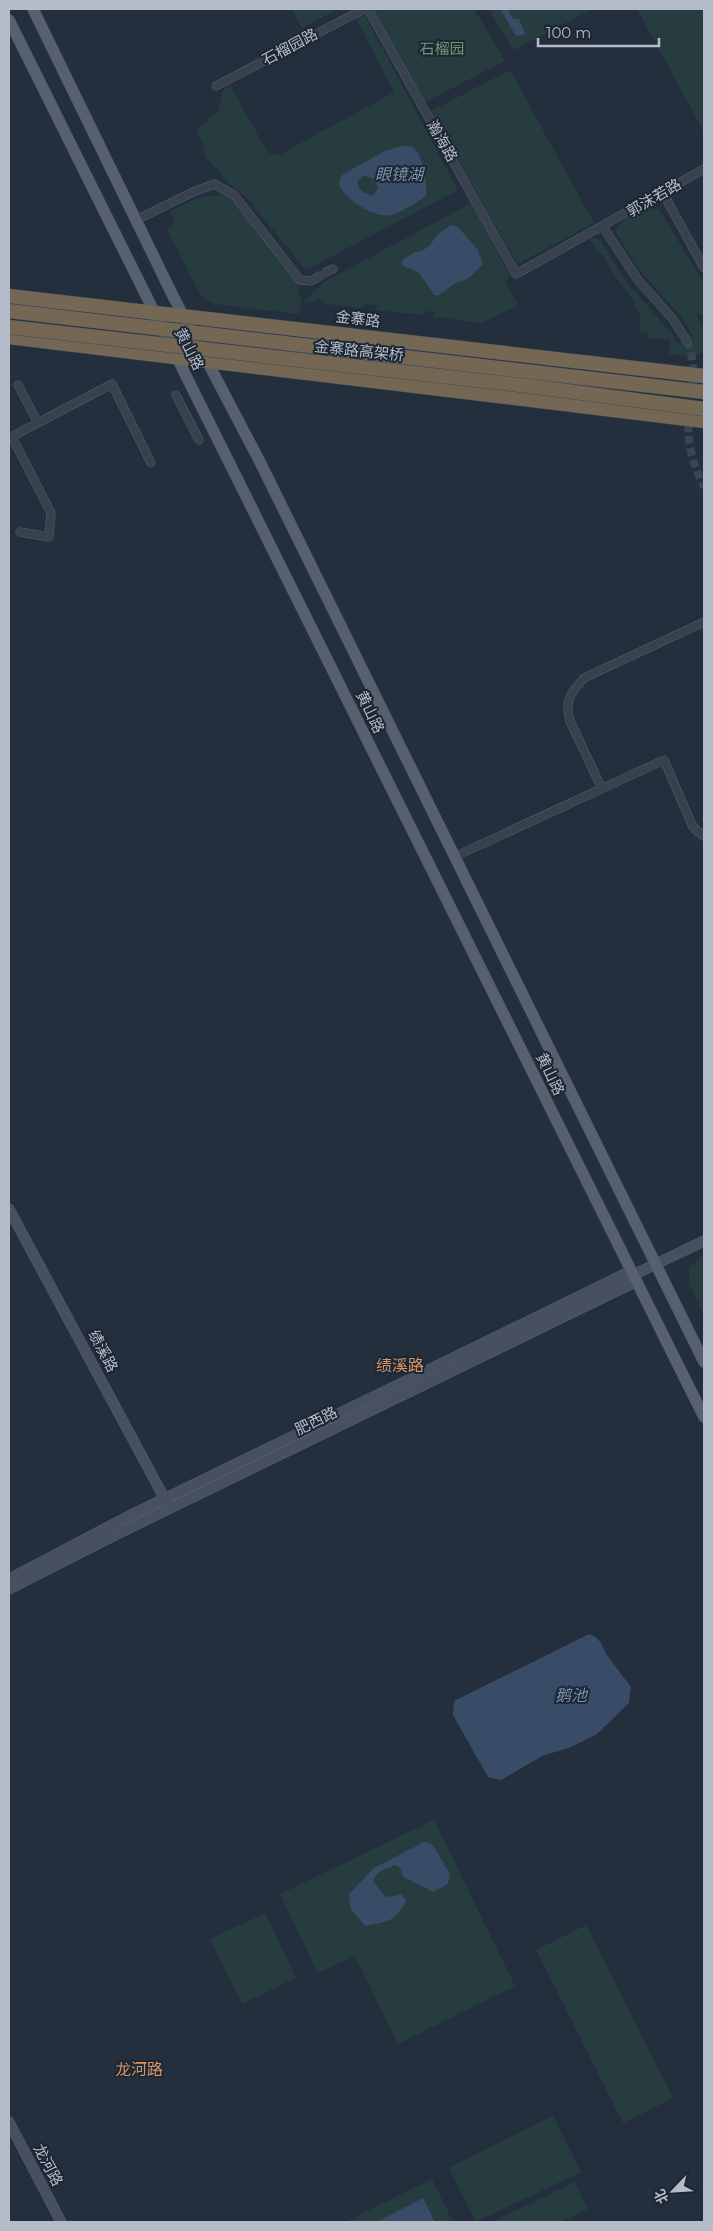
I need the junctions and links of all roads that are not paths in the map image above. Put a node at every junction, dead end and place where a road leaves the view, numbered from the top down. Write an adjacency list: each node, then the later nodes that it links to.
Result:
1 (33, 9): 8 (main road, 黄山路)
2 (364, 9): 5 (street, 石榴园路)
3 (368, 9): 12 (street, 瀚海路)
4 (9, 20): 15 (main road, 黄山路)
5 (216, 86)
6 (704, 169): 7 (street, 郭沫若路)
7 (662, 193): 9 (street, 郭沫若路); 10 (street)
8 (136, 220): 11 (street); 16 (main road, 黄山路)
9 (603, 227): 12 (street, 郭沫若路); 19 (street)
10 (704, 268)
11 (326, 272)
12 (516, 274)
13 (9, 296): 15 (highway, 金寨路)
14 (9, 311): 24 (highway, 金寨路高架桥, bridge)
15 (154, 314): 16 (highway, 金寨路); 20 (main road, 黄山路)
16 (184, 316): 21 (main road, 黄山路); 22 (highway, 金寨路)
17 (9, 328): 26 (highway, 金寨路高架桥, bridge)
18 (9, 337): 20 (highway)
19 (687, 341)
20 (177, 357): 21 (highway); 40 (main road, 黄山路)
21 (208, 361): 27 (highway); 36 (main road, 黄山路)
22 (704, 376)
23 (18, 385): 28 (street)
24 (704, 392)
25 (176, 395): 30 (street)
26 (704, 409)
27 (704, 421)
28 (38, 423): 29 (street); 31 (street)
29 (10, 437): 32 (street)
30 (199, 440)
31 (151, 463)
32 (20, 532)
33 (704, 622): 34 (street)
34 (602, 789): 35 (street); 36 (street)
35 (704, 836)
36 (454, 857): 39 (main road, 黄山路)
37 (9, 1209): 43 (main road, 绩溪路)
38 (704, 1241): 39 (main road, 肥西路)
39 (657, 1264): 40 (main road, 肥西路); 41 (main road, 黄山路)
40 (634, 1276): 42 (main road, 黄山路); 43 (main road, 肥西路)
41 (704, 1362)
42 (704, 1417)
43 (167, 1504): 44 (main road, 肥西路); 45 (main road, 肥西路)
44 (9, 1579)
45 (9, 1589)
46 (9, 2122): 47 (main road, 龙河路)
47 (61, 2222)

